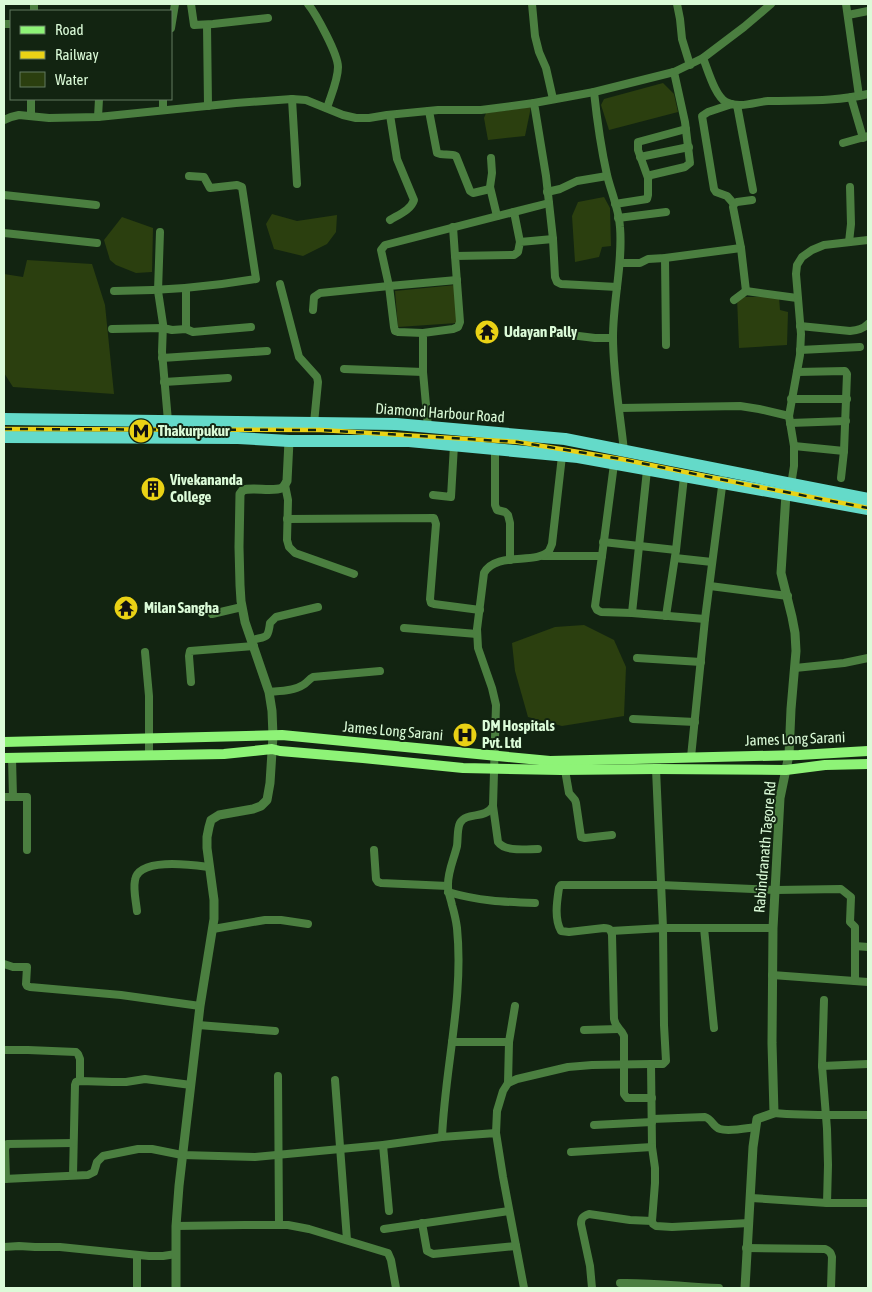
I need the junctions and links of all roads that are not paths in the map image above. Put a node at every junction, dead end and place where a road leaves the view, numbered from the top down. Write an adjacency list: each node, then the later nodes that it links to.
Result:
1 (175, 4): 11 (street)
2 (191, 4): 12 (street)
3 (308, 4): 27 (street)
4 (532, 4): 20 (street)
5 (677, 4): 14 (street)
6 (771, 4): 13 (street)
7 (846, 4): 9 (street)
8 (868, 11): 9 (street)
9 (848, 14): 18 (street)
10 (268, 18): 12 (street)
11 (172, 22)
12 (207, 24): 26 (street)
13 (703, 58): 14 (street); 25 (street)
14 (690, 65): 15 (street)
15 (674, 72): 16 (street); 34 (street)
16 (594, 92): 20 (street); 41 (street)
17 (868, 94): 18 (street)
18 (855, 97): 25 (street); 35 (street)
19 (292, 99): 26 (street); 27 (street); 43 (street)
20 (553, 99): 24 (street)
21 (31, 100): 31 (street)
22 (99, 100): 32 (street)
23 (163, 100): 28 (street)
24 (534, 103): 29 (street); 47 (street)
25 (736, 104): 46 (street); 52 (street)
26 (208, 106): 28 (street)
27 (327, 108): 30 (street)
28 (163, 110): 32 (street)
29 (430, 111): 30 (street); 45 (street)
30 (390, 115): 58 (street)
31 (31, 116): 32 (street); 33 (street)
32 (98, 117)
33 (4, 120)
34 (686, 129): 37 (street); 38 (street)
35 (866, 137): 36 (street)
36 (842, 143)
37 (688, 147): 38 (street); 42 (street)
38 (640, 157): 42 (street)
39 (491, 158): 45 (street)
40 (189, 176): 75 (street)
41 (607, 176): 47 (street); 51 (street)
42 (648, 178): 51 (street)
43 (297, 184)
44 (850, 187): 65 (street)
45 (490, 189): 56 (street)
46 (753, 190)
47 (548, 192): 50 (street)
48 (4, 195): 53 (street)
49 (752, 200): 52 (street)
50 (549, 203): 54 (street); 62 (street)
51 (615, 204): 57 (street)
52 (734, 204): 67 (street)
53 (96, 205)
54 (514, 212): 56 (street); 64 (street)
55 (666, 212): 57 (street)
56 (498, 216): 59 (street)
57 (618, 218): 70 (street)
58 (390, 220)
59 (453, 227): 68 (street); 73 (street)
60 (160, 232): 77 (street)
61 (4, 233): 66 (street)
62 (553, 239): 64 (street); 74 (street)
63 (868, 240): 65 (street)
64 (520, 242): 68 (street)
65 (849, 242): 79 (street)
66 (97, 243)
67 (741, 248): 69 (street); 78 (street)
68 (455, 256): 71 (street)
69 (665, 258): 70 (street); 91 (street)
70 (620, 263): 74 (street)
71 (457, 280): 73 (street); 88 (street)
72 (280, 284): 109 (street)
73 (389, 286): 81 (street); 88 (street)
74 (617, 287): 90 (street)
75 (186, 288): 77 (street); 87 (street)
76 (114, 291): 77 (street)
77 (158, 291): 85 (street)
78 (746, 291): 79 (street); 80 (street)
79 (797, 298): 83 (street)
80 (734, 300)
81 (313, 310)
82 (868, 324): 83 (street)
83 (800, 326): 93 (street)
84 (251, 327): 87 (street)
85 (163, 328): 86 (street); 87 (street); 95 (street)
86 (112, 329)
87 (186, 329)
88 (423, 333): 97 (street)
89 (554, 334): 90 (street)
90 (613, 338): 103 (street)
91 (666, 344)
92 (860, 347): 93 (street)
93 (800, 350): 98 (street)
94 (267, 351): 95 (street)
95 (162, 358): 100 (street)
96 (344, 370): 97 (street)
97 (423, 372): 110 (street)
98 (797, 372): 101 (street); 102 (street)
99 (228, 378): 100 (street)
100 (164, 382): 106 (street)
101 (847, 399): 102 (street); 107 (street)
102 (791, 400): 105 (street)
103 (620, 408): 105 (street); 118 (street)
104 (4, 419): 106 (highway, Diamond Harbour Road)
105 (789, 419): 107 (street); 116 (street)
106 (168, 421): 108 (highway, Diamond Harbour Road)
107 (846, 421): 119 (street)
108 (238, 422): 109 (highway, Diamond Harbour Road); 112 (highway)
109 (314, 423): 110 (highway, Diamond Harbour Road)
110 (428, 427): 114 (highway, Diamond Harbour Road)
111 (4, 437): 112 (highway, Diamond Harbour Road)
112 (238, 438): 113 (highway, Diamond Harbour Road)
113 (289, 441): 115 (highway, Diamond Harbour Road); 127 (street)
114 (584, 443): 118 (highway, Diamond Harbour Road); 121 (highway)
115 (454, 445): 117 (highway, Diamond Harbour Road); 129 (street)
116 (794, 446): 119 (street); 128 (street)
117 (495, 449): 120 (highway, Diamond Harbour Road); 138 (street)
118 (624, 451): 125 (highway, Diamond Harbour Road)
119 (844, 451): 126 (street)
120 (562, 456): 121 (highway, Diamond Harbour Road); 136 (street)
121 (581, 458): 122 (highway, Diamond Harbour Road)
122 (614, 464): 123 (highway, Diamond Harbour Road); 133 (street)
123 (647, 470): 124 (highway, Diamond Harbour Road); 134 (street)
124 (684, 476): 125 (highway, Diamond Harbour Road); 135 (street)
125 (723, 477): 128 (highway, Diamond Harbour Road); 139 (street)
126 (841, 478)
127 (285, 485): 132 (street); 143 (street)
128 (788, 489): 130 (highway, Diamond Harbour Road); 131 (highway, Diamond Harbour Road); 142 (street, Rabindranath Tagore Rd)
129 (433, 495)
130 (868, 499)
131 (868, 509)
132 (287, 519): 140 (street); 145 (street)
133 (603, 542): 134 (street); 137 (street)
134 (639, 546): 135 (street); 146 (street)
135 (675, 554): 139 (street); 148 (street)
136 (541, 556): 137 (street); 138 (street)
137 (602, 556): 146 (street)
138 (510, 560): 145 (street)
139 (712, 562): 141 (street)
140 (354, 574)
141 (710, 586): 142 (street); 149 (street)
142 (788, 596): 157 (street, Rabindranath Tagore Rd)
143 (242, 607): 147 (street); 152 (street)
144 (318, 607): 152 (street)
145 (480, 610): 151 (street)
146 (632, 613): 148 (street)
147 (212, 614)
148 (666, 616): 149 (street)
149 (706, 620): 156 (street)
150 (404, 628): 151 (street)
151 (477, 634): 170 (street)
152 (253, 643): 159 (street); 160 (street)
153 (146, 652): 164 (street)
154 (637, 658): 156 (street)
155 (868, 658): 157 (street)
156 (701, 662): 162 (street)
157 (795, 668): 169 (street, Rabindranath Tagore Rd)
158 (380, 671): 160 (street)
159 (191, 682)
160 (269, 692): 163 (street)
161 (633, 719): 162 (street)
162 (694, 722): 171 (street)
163 (273, 736): 164 (main road, James Long Sarani); 166 (street); 170 (main road, James Long Sarani)
164 (148, 738): 165 (main road, James Long Sarani); 168 (street)
165 (4, 742)
166 (272, 749): 168 (main road); 174 (main road); 186 (street)
167 (868, 751): 169 (main road, James Long Sarani)
168 (149, 755): 172 (main road)
169 (788, 755): 171 (main road, James Long Sarani); 178 (street, Rabindranath Tagore Rd)
170 (494, 756): 171 (main road, James Long Sarani); 174 (street)
171 (691, 757): 176 (main road)
172 (8, 758): 180 (street)
173 (868, 764): 178 (main road)
174 (493, 769): 177 (main road); 181 (street)
175 (656, 769): 176 (main road); 177 (main road); 187 (street)
176 (690, 769): 178 (main road)
177 (565, 770): 182 (street)
178 (786, 770): 189 (street, Rabindranath Tagore Rd)
179 (4, 797): 180 (street)
180 (13, 797): 184 (street)
181 (493, 806): 183 (street); 188 (street)
182 (612, 835)
183 (538, 849)
184 (27, 850)
185 (374, 850): 188 (street)
186 (210, 867): 191 (street); 196 (street)
187 (661, 885): 189 (street); 193 (street); 197 (street)
188 (448, 889): 190 (street); 212 (street)
189 (776, 890): 195 (street, Rabindranath Tagore Rd); 198 (street)
190 (534, 903)
191 (137, 911)
192 (308, 924): 196 (street)
193 (662, 928): 194 (street); 197 (street); 216 (street)
194 (704, 928): 195 (street); 208 (street)
195 (773, 928): 201 (street, Rabindranath Tagore Rd)
196 (213, 929): 205 (street)
197 (611, 930): 209 (street)
198 (855, 946): 199 (street); 202 (street)
199 (868, 946)
200 (4, 964): 205 (street)
201 (772, 976): 202 (street); 225 (street, Rabindranath Tagore Rd)
202 (855, 981): 203 (street)
203 (868, 982)
204 (824, 1000): 218 (street)
205 (200, 1006): 207 (street)
206 (515, 1006): 213 (street)
207 (198, 1024): 210 (street); 223 (street)
208 (714, 1028)
209 (618, 1029): 211 (street); 215 (street)
210 (274, 1030)
211 (584, 1030)
212 (452, 1042): 213 (street); 232 (street)
213 (509, 1042): 222 (street)
214 (4, 1050): 221 (street)
215 (623, 1064): 216 (street); 222 (street); 224 (street)
216 (651, 1064): 224 (street)
217 (868, 1064): 218 (street)
218 (822, 1066): 227 (street)
219 (278, 1076): 239 (street)
220 (335, 1080): 236 (street)
221 (80, 1081): 223 (street); 233 (street)
222 (508, 1083): 231 (street)
223 (191, 1085): 238 (street)
224 (652, 1098): 228 (street)
225 (774, 1113): 227 (street); 230 (street)
226 (868, 1115): 227 (street)
227 (826, 1116): 243 (street)
228 (652, 1120): 229 (street); 230 (street); 235 (street)
229 (594, 1125)
230 (756, 1127): 242 (street)
231 (496, 1133): 232 (street); 246 (street)
232 (442, 1137): 234 (street)
233 (73, 1143): 240 (street); 241 (street)
234 (383, 1145): 236 (street); 245 (street)
235 (652, 1148): 237 (street); 247 (street)
236 (341, 1149): 239 (street); 253 (street)
237 (571, 1152)
238 (182, 1155): 239 (street); 240 (street); 251 (street)
239 (279, 1155): 250 (street)
240 (73, 1175): 241 (street)
241 (5, 1179)
242 (751, 1198): 243 (street); 248 (street)
243 (827, 1203): 244 (street)
244 (868, 1203)
245 (389, 1211)
246 (509, 1211): 249 (street); 254 (street)
247 (652, 1220): 248 (street); 264 (street)
248 (749, 1223): 256 (street)
249 (422, 1224): 252 (street); 254 (street)
250 (279, 1225): 251 (street); 253 (street)
251 (176, 1226): 257 (street)
252 (384, 1229)
253 (347, 1240): 262 (street)
254 (516, 1246): 263 (street)
255 (4, 1247): 258 (street)
256 (746, 1248): 266 (street); 267 (street)
257 (176, 1254): 258 (street); 261 (street)
258 (137, 1256): 260 (street)
259 (620, 1283): 265 (street)
260 (137, 1288)
261 (176, 1288)
262 (396, 1288)
263 (524, 1288)
264 (592, 1288)
265 (718, 1288)
266 (745, 1288)
267 (831, 1288)

